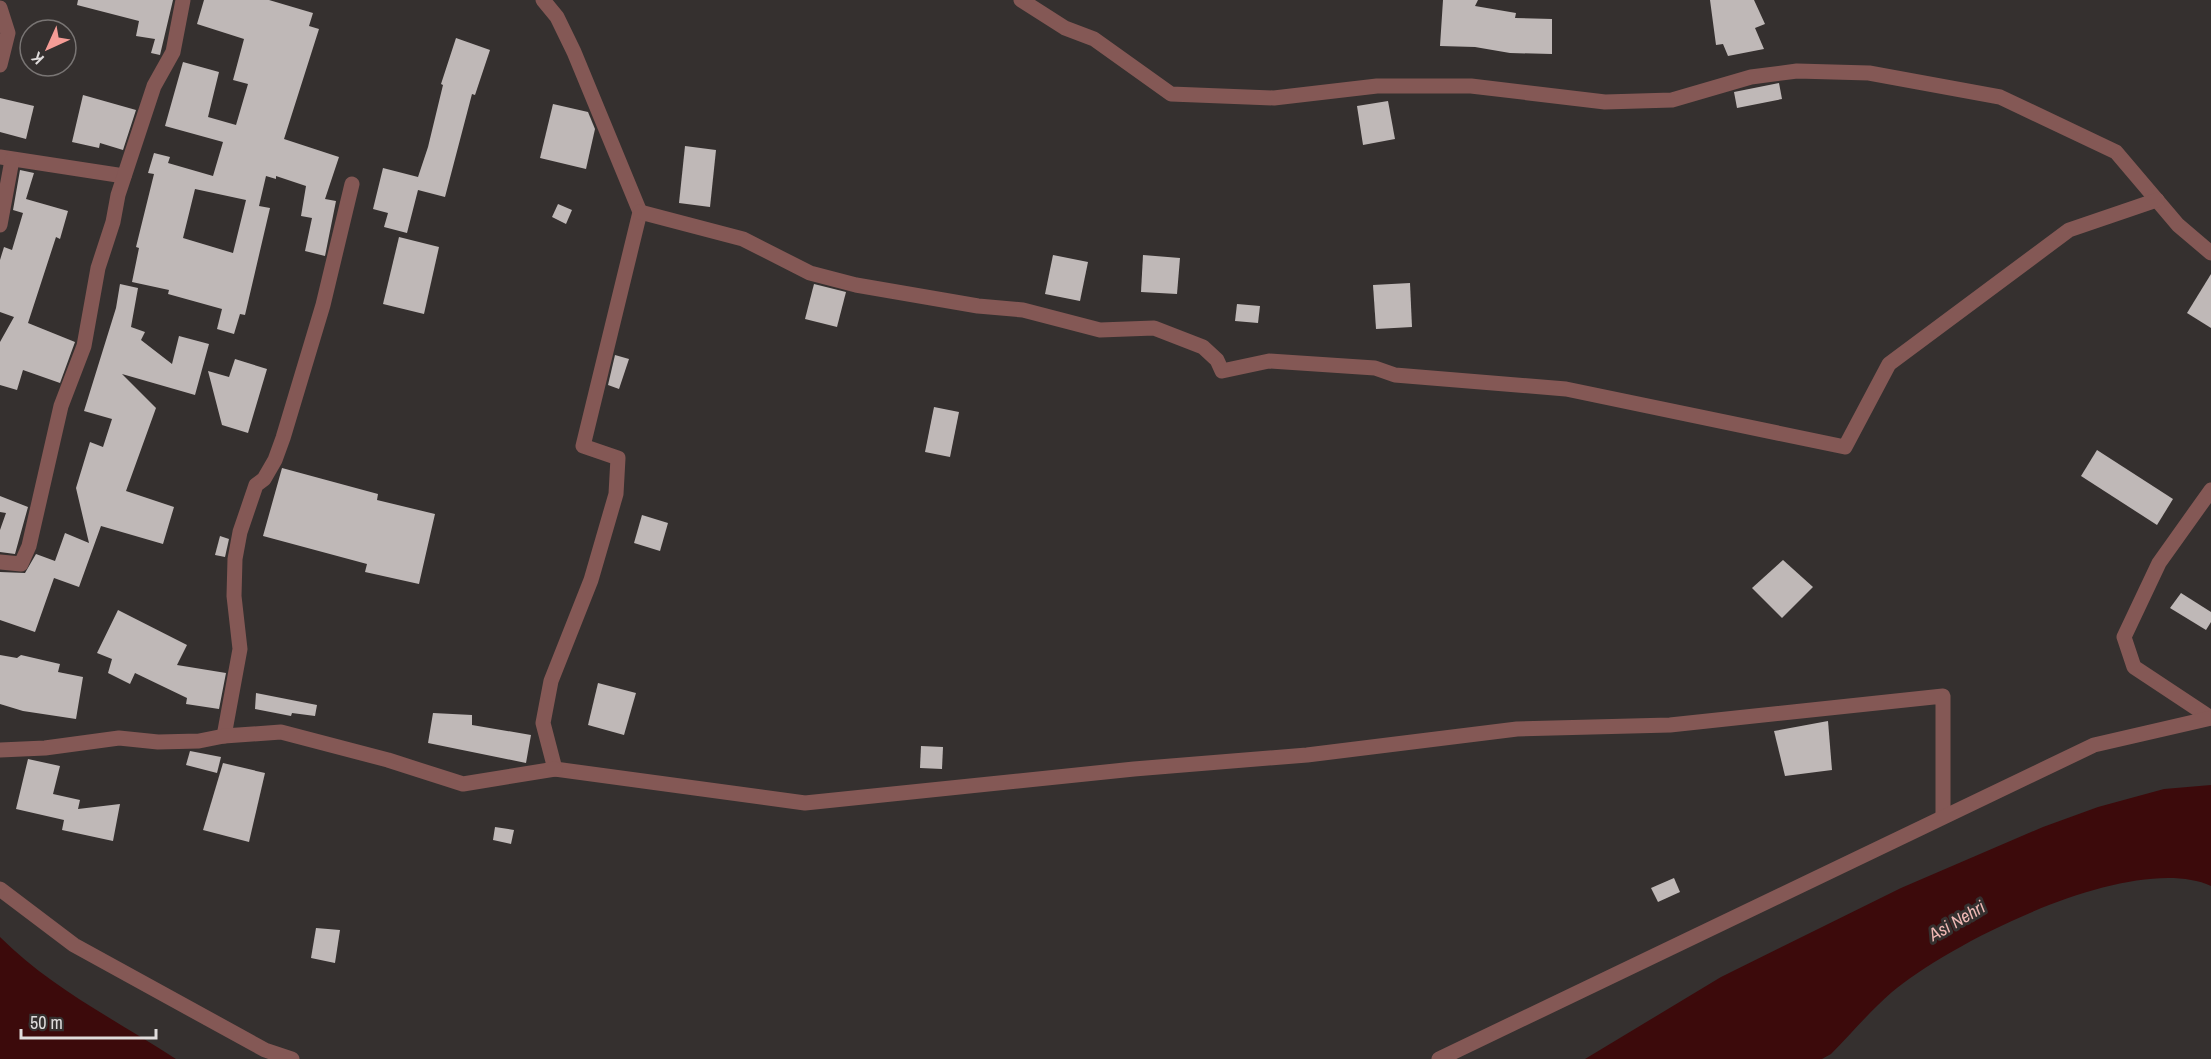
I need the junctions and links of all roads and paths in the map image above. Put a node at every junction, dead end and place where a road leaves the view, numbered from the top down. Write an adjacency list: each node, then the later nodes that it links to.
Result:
1 (183, 0): 7 (street)
2 (543, 0): 10 (street)
3 (1021, 0): 9 (street)
4 (0, 8): 5 (street)
5 (0, 65)
6 (6, 158): 7 (street); 11 (street)
7 (124, 176): 14 (street)
8 (352, 184): 16 (street)
9 (2157, 200): 10 (street); 12 (street)
10 (640, 212): 18 (street)
11 (0, 225)
12 (2211, 253)
13 (2211, 490): 15 (street)
14 (0, 562)
15 (2211, 718): 19 (street)
16 (224, 736): 17 (street); 18 (street)
17 (0, 750)
18 (555, 769): 19 (street)
19 (1943, 815): 22 (street)
20 (0, 889): 21 (street)
21 (292, 1059)
22 (1439, 1059)

